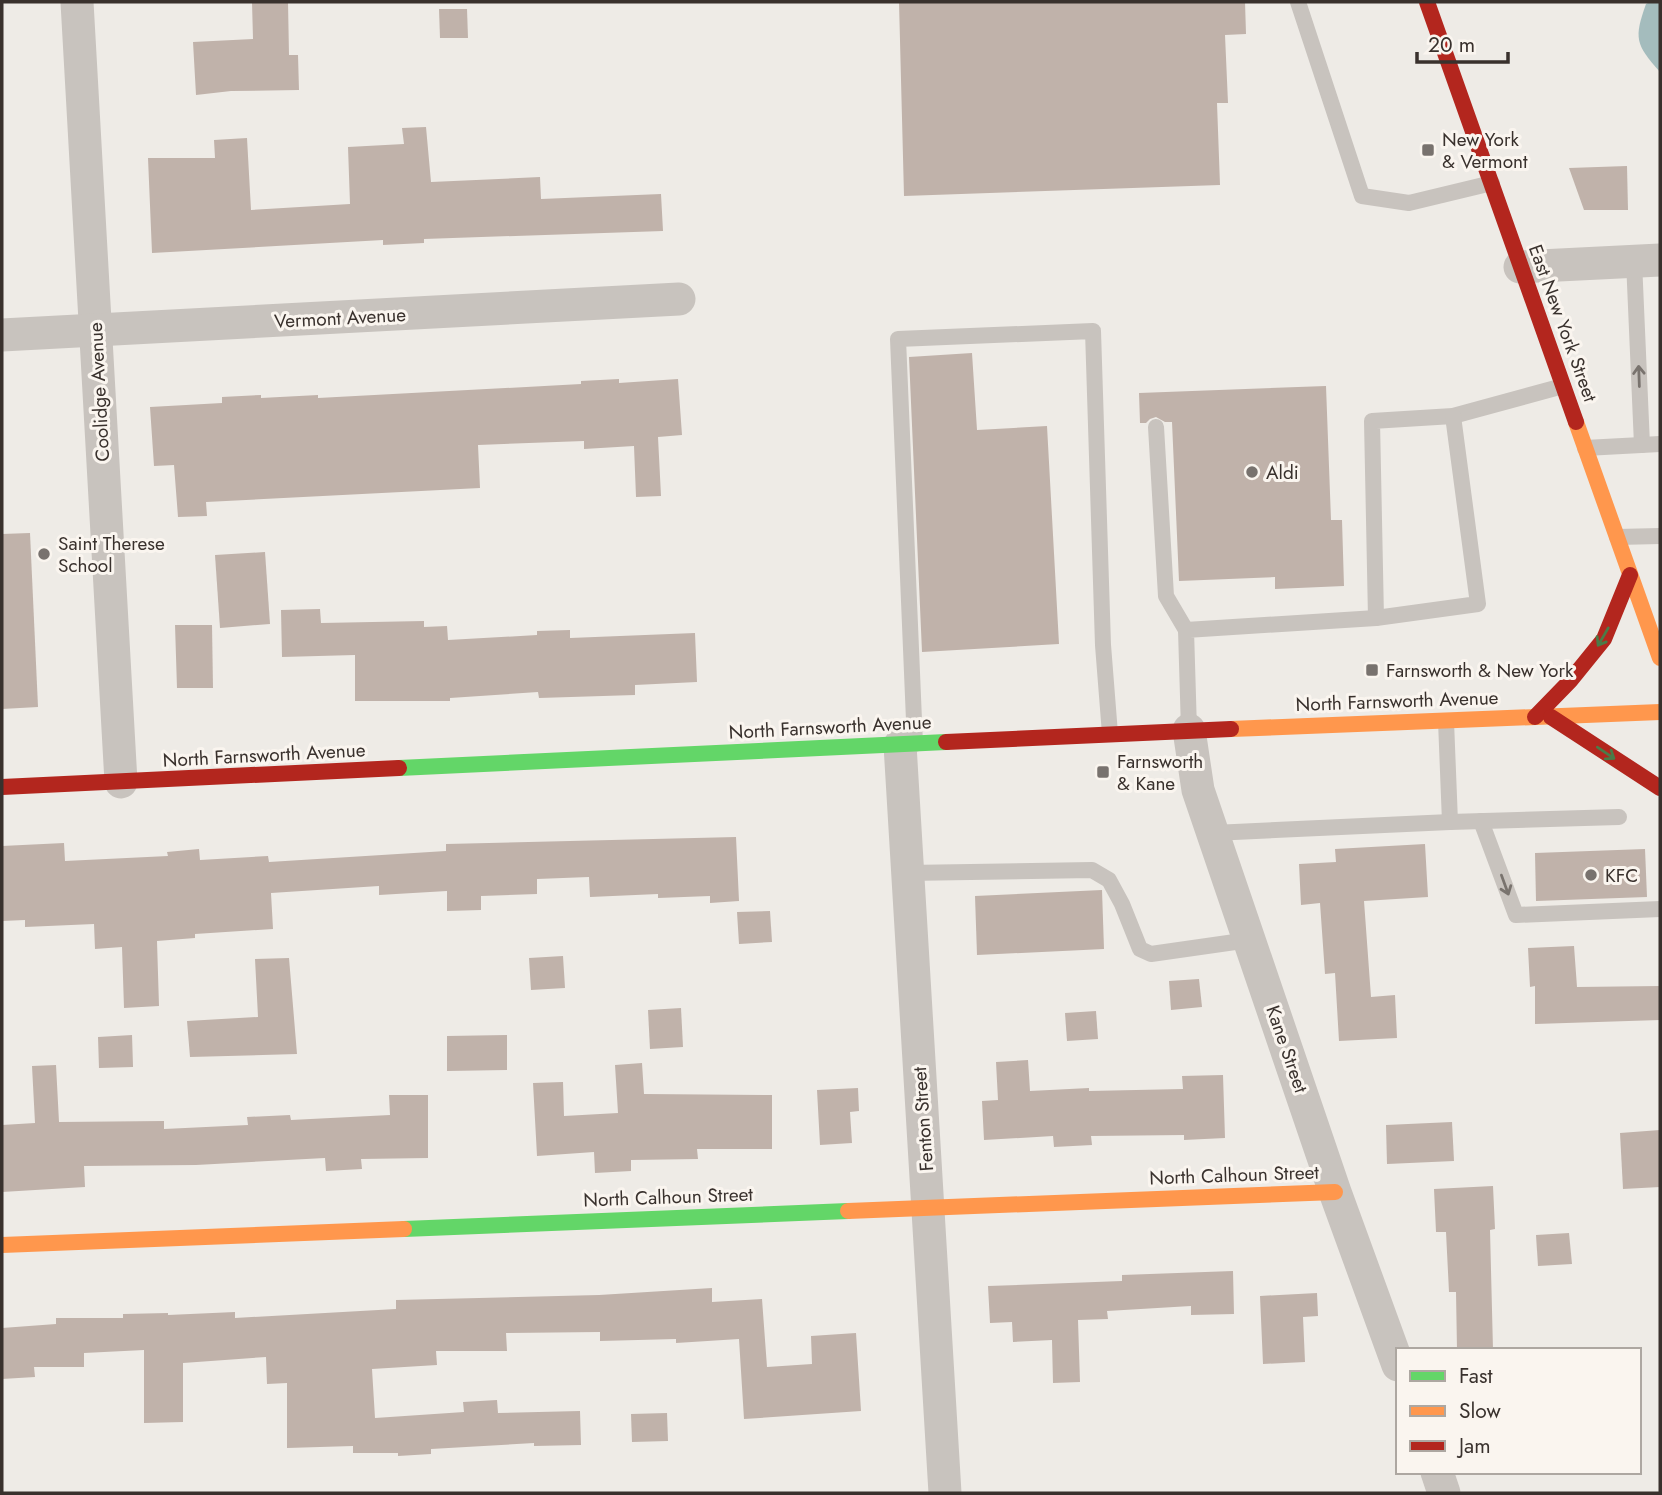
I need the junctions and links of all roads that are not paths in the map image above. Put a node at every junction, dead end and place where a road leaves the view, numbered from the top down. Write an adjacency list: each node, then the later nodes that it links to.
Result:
1 (77, 2): 8 (street, Coolidge Avenue)
2 (1298, 2): 4 (lane)
3 (1427, 2): 4 (main road, East New York Street)
4 (1492, 183): 6 (main road, East New York Street)
5 (1647, 260): 6 (street); 13 (lane, one-way to 5)
6 (1520, 267): 10 (main road, East New York Street)
7 (679, 299): 8 (street, Vermont Avenue)
8 (96, 331): 9 (street, Vermont Avenue); 28 (street, Coolidge Avenue)
9 (2, 335)
10 (1563, 386): 11 (lane); 15 (main road, East New York Street)
11 (1453, 416): 19 (lane); 19 (lane)
12 (1156, 427): 20 (lane)
13 (1642, 444): 14 (lane); 15 (lane)
14 (1660, 444)
15 (1585, 448): 17 (main road, East New York Street)
16 (1660, 536): 17 (lane)
17 (1617, 537): 18 (main road, East New York Street)
18 (1630, 575): 21 (main road, East New York Street); 23 (main road, one-way to 23)
19 (1376, 618): 20 (lane)
20 (1186, 630): 25 (lane)
21 (1660, 658)
22 (1660, 712): 23 (main road, North Farnsworth Avenue)
23 (1543, 717): 24 (main road, North Farnsworth Avenue); 30 (main road, one-way to 30)
24 (1446, 721): 25 (main road, North Farnsworth Avenue); 33 (lane)
25 (1189, 730): 26 (main road, North Farnsworth Avenue); 34 (street, Kane Street)
26 (1110, 734): 27 (main road, North Farnsworth Avenue); 27 (lane)
27 (908, 745): 28 (main road, North Farnsworth Avenue); 35 (street, Fenton Street)
28 (121, 782): 29 (main road, North Farnsworth Avenue)
29 (2, 787)
30 (1660, 788)
31 (1619, 817): 32 (lane)
32 (1481, 821): 33 (lane); 36 (lane, one-way to 36)
33 (1450, 822): 34 (lane)
34 (1213, 833): 37 (street, Kane Street)
35 (907, 873): 37 (lane); 39 (street, Fenton Street)
36 (1660, 909)
37 (1249, 940): 38 (street, Kane Street)
38 (1335, 1192): 39 (main road, North Calhoun Street); 41 (street, Kane Street)
39 (928, 1207): 40 (main road, North Calhoun Street); 43 (street, Fenton Street)
40 (2, 1245)
41 (1396, 1359)
42 (1438, 1474): 44 (street)
43 (945, 1493)
44 (1444, 1493)

